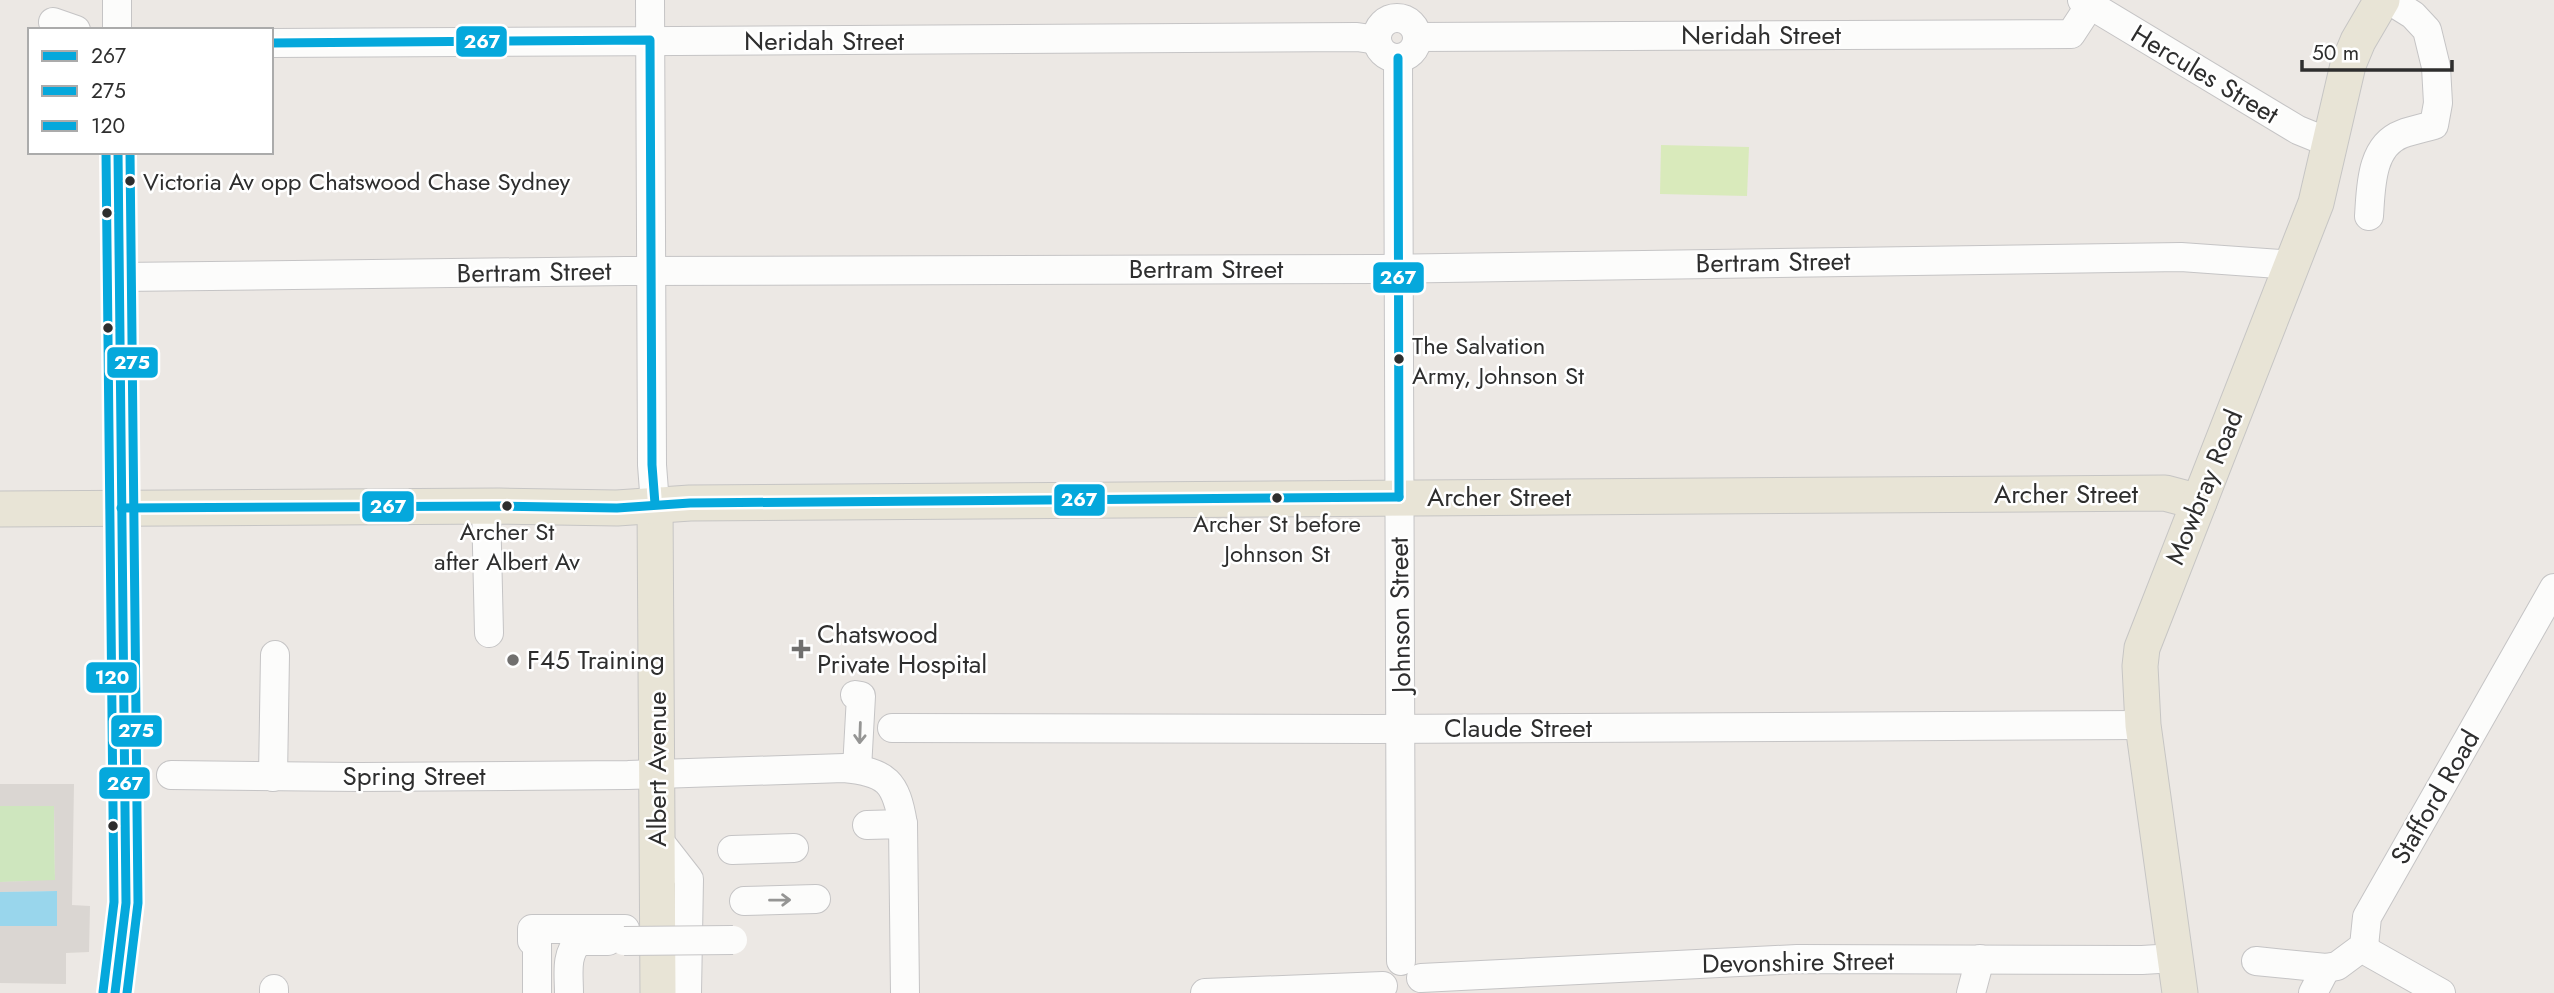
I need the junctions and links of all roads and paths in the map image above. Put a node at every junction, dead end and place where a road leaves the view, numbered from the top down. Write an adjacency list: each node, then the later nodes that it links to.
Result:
1 (117, 0): 7 (street)
2 (650, 0): 8 (street, Albert Avenue)
3 (2382, 0): 11 (main road, Mowbray Road)
4 (2389, 0): 13 (street)
5 (2086, 2): 6 (street, Neridah Street); 11 (street, Hercules Street)
6 (1404, 18): 10 (street)
7 (117, 28)
8 (650, 40): 9 (street, Neridah Street); 10 (street, Neridah Street); 16 (street, Albert Avenue)
9 (273, 43)
10 (1387, 49): 15 (street, Johnson Street)
11 (2330, 143): 14 (main road, Mowbray Road)
12 (118, 154): 17 (street)
13 (2369, 216)
14 (2293, 264): 15 (street, Bertram Street); 19 (main road, Mowbray Road)
15 (1399, 267): 16 (street, Bertram Street); 18 (street, Johnson Street)
16 (651, 271): 17 (street, Bertram Street); 20 (street, Albert Avenue)
17 (119, 277): 22 (street)
18 (1399, 498): 19 (main road, Archer Street); 20 (main road, Archer Street); 30 (street, Johnson Street)
19 (2199, 502): 28 (main road, Mowbray Road)
20 (655, 504): 21 (main road, Archer Street); 33 (main road, Albert Avenue)
21 (486, 506): 22 (main road, Archer Street); 25 (street)
22 (121, 508): 23 (main road, Archer Street); 52 (street)
23 (0, 509)
24 (2554, 588): 45 (street, Stafford Road)
25 (489, 634)
26 (275, 655): 35 (street)
27 (855, 695): 32 (street, one-way to 32)
28 (2143, 724): 30 (street, Claude Street); 46 (main road, Mowbray Road)
29 (892, 728): 30 (street, Claude Street)
30 (1401, 729): 50 (street, Johnson Street)
31 (711, 758): 33 (street)
32 (857, 769): 33 (street, Spring Street); 36 (street)
33 (657, 774): 35 (street, Spring Street); 37 (main road, Albert Avenue)
34 (171, 775): 35 (street, Spring Street)
35 (273, 777)
36 (903, 824): 58 (street); 58 (street)
37 (657, 838): 56 (main road, Albert Avenue); 57 (street)
38 (794, 848): 39 (street)
39 (732, 850)
40 (816, 899): 41 (street, one-way to 40)
41 (744, 901)
42 (732, 934): 43 (street)
43 (625, 935): 44 (street); 44 (street)
44 (545, 941): 53 (street); 54 (street); 55 (street)
45 (2364, 946): 49 (street); 63 (street)
46 (2175, 958): 47 (street, Devonshire Street); 61 (main road, Mowbray Road)
47 (1980, 959): 50 (street, Devonshire Street); 60 (street)
48 (2256, 961): 49 (street)
49 (2326, 968): 62 (street)
50 (1413, 977): 51 (street)
51 (1384, 990): 59 (street)
52 (115, 993)
53 (537, 993)
54 (558, 993)
55 (569, 993)
56 (658, 993)
57 (687, 993)
58 (905, 993)
59 (1205, 993)
60 (1971, 993)
61 (2180, 993)
62 (2314, 993)
63 (2441, 993)

